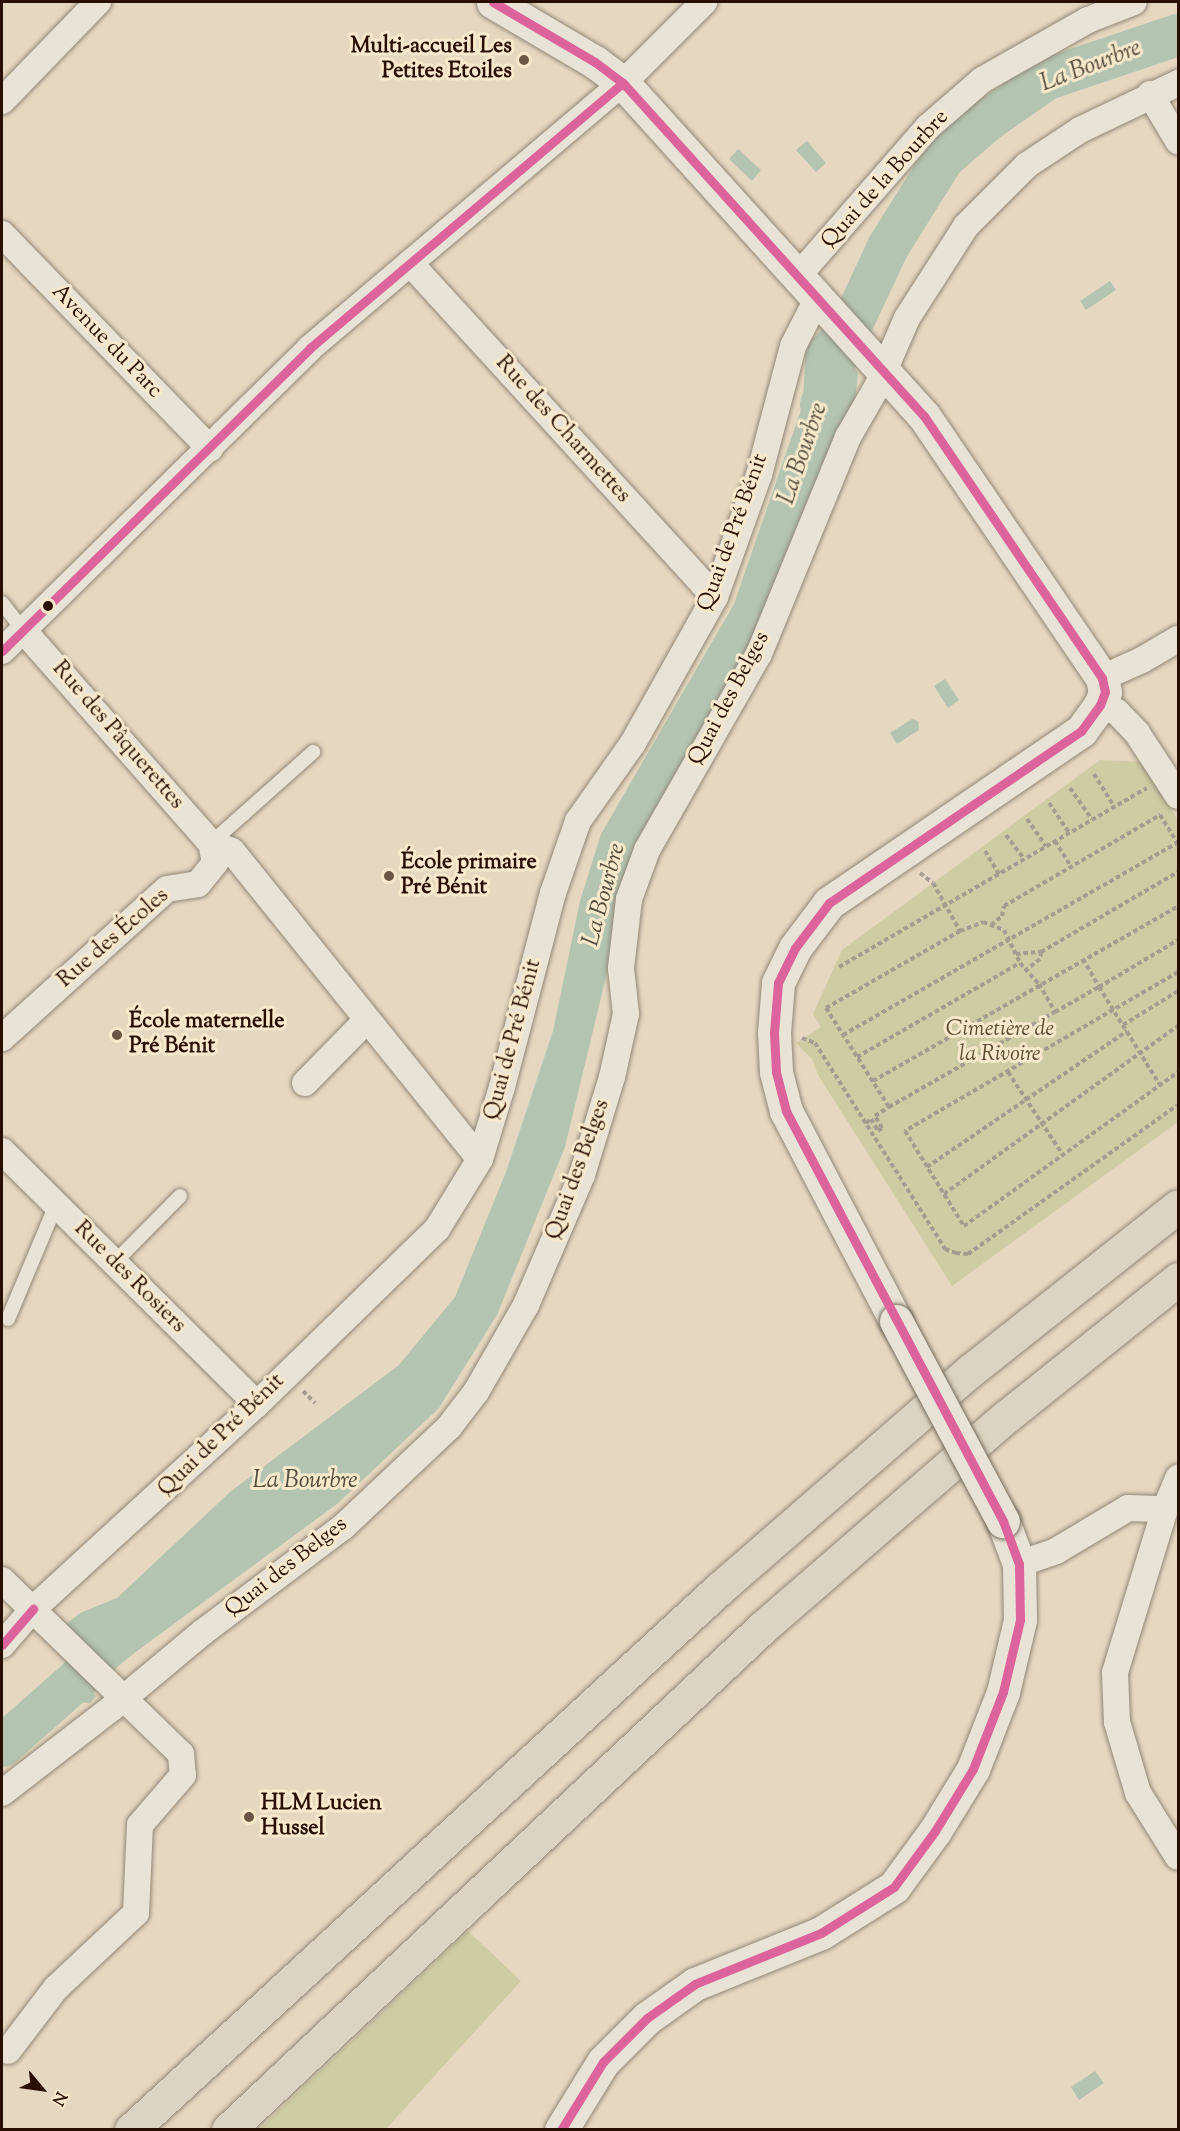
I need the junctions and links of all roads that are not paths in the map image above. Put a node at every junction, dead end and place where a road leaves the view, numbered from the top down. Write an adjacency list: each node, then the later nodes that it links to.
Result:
1 (98, 2): 8 (street)
2 (493, 2): 5 (street)
3 (704, 2): 5 (street)
4 (1134, 2): 12 (street, Quai de la Bourbre)
5 (623, 83): 11 (street); 12 (street)
6 (1179, 83): 7 (street, Quai des Belges)
7 (1150, 94): 9 (street); 13 (street, Quai des Belges)
8 (2, 101)
9 (1179, 141)
10 (2, 234): 14 (street, Avenue du Parc)
11 (410, 263): 14 (street); 15 (street, Rue des Charmettes)
12 (813, 294): 13 (street); 15 (street, Quai de Pré Bénit)
13 (878, 365): 20 (street); 42 (street, Quai des Belges)
14 (210, 449): 17 (street)
15 (715, 597): 28 (street, Quai de Pré Bénit)
16 (2, 603): 17 (lane)
17 (23, 630): 19 (street); 23 (street, Rue des Pâquerettes)
18 (1179, 639): 20 (street)
19 (2, 651)
20 (1101, 692): 22 (street); 38 (street, bridge)
21 (313, 752): 23 (lane)
22 (1172, 786)
23 (211, 843): 24 (street, Rue des Pâquerettes); 25 (street, Rue des Écoles)
24 (366, 1021): 26 (street); 28 (street)
25 (2, 1038)
26 (305, 1083)
27 (2, 1151): 30 (street, Rue des Rosiers)
28 (480, 1160): 35 (street, Quai de Pré Bénit)
29 (180, 1196): 32 (lane)
30 (56, 1205): 32 (street, Rue des Rosiers); 34 (lane)
31 (1179, 1206): 46 (highway)
32 (114, 1263): 35 (street, Rue des Rosiers)
33 (1179, 1280): 47 (highway)
34 (8, 1319)
35 (257, 1404): 40 (street, Quai de Pré Bénit)
36 (1179, 1478): 37 (street)
37 (1165, 1509): 38 (street); 44 (street)
38 (1018, 1564): 48 (street)
39 (2, 1580): 40 (street)
40 (33, 1609): 41 (street, Quai de Pré Bénit); 42 (street)
41 (2, 1645)
42 (118, 1693): 43 (street, Quai des Belges); 45 (street)
43 (2, 1793)
44 (1179, 1857)
45 (8, 2051)
46 (130, 2130)
47 (228, 2130)
48 (561, 2130)

